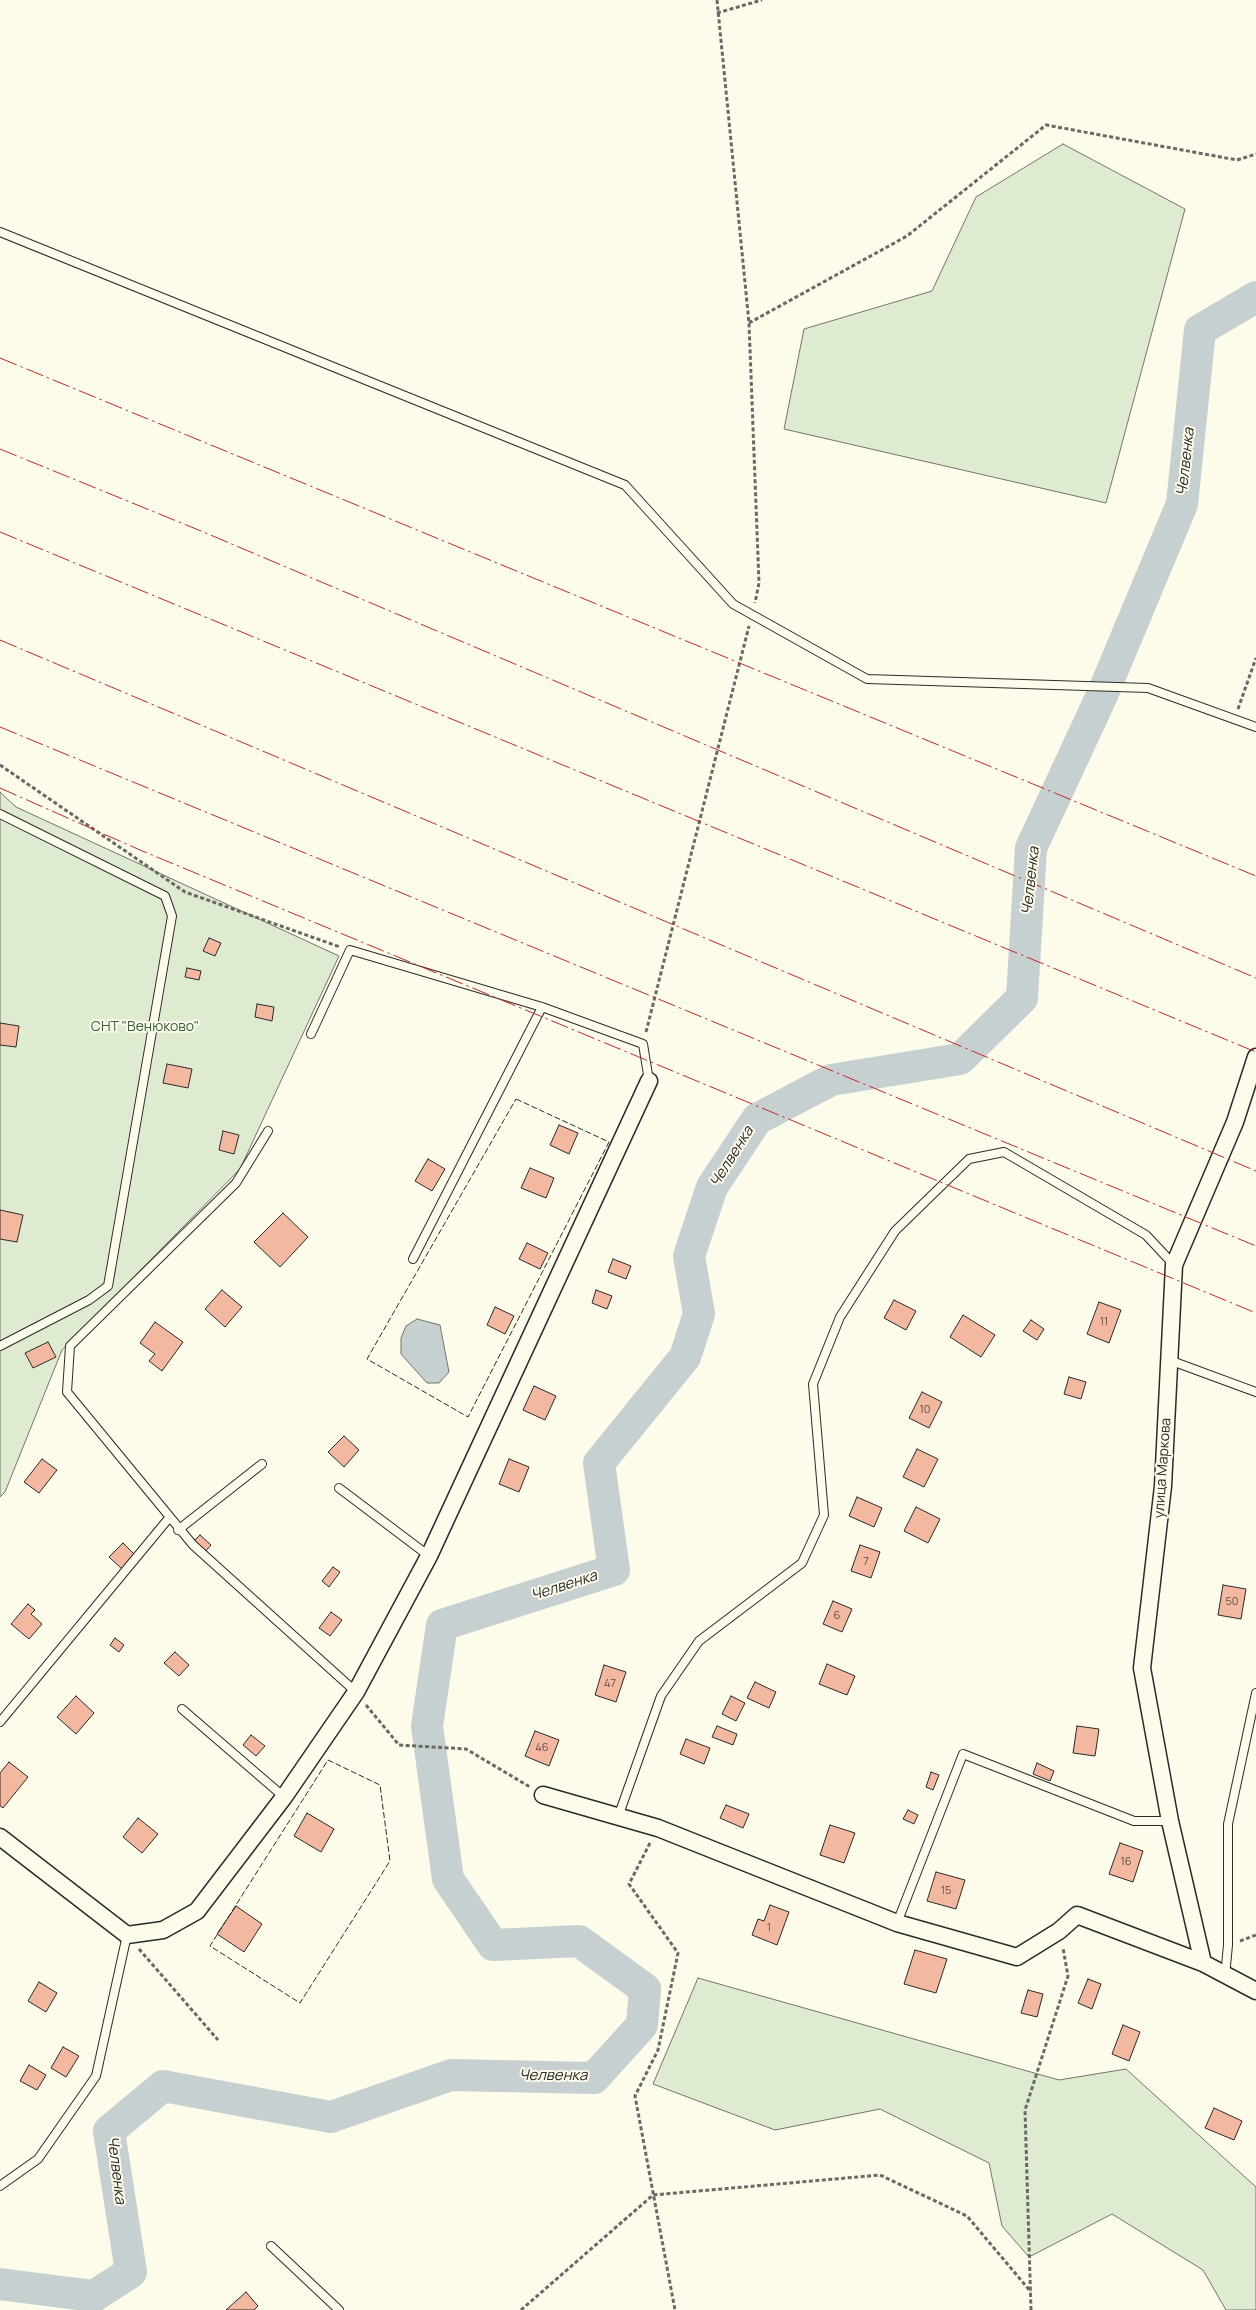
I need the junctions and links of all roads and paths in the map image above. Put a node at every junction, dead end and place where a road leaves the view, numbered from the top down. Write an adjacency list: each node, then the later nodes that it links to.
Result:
1 (717, 0): 3 (path)
2 (762, 0): 3 (path)
3 (717, 13): 6 (path)
4 (1256, 154): 6 (path)
5 (0, 232): 7 (lane)
6 (749, 323): 7 (path)
7 (752, 615): 9 (lane); 16 (path)
8 (1256, 658): 9 (path)
9 (1234, 719): 10 (lane)
10 (1256, 727)
11 (0, 765): 13 (path)
12 (0, 814): 22 (lane)
13 (350, 950): 14 (lane); 15 (lane)
14 (542, 1007): 16 (lane); 20 (lane)
15 (311, 1034)
16 (643, 1044): 18 (lane)
17 (1256, 1057): 21 (street)
18 (649, 1081): 29 (street)
19 (268, 1131): 27 (lane)
20 (413, 1259)
21 (1174, 1265): 23 (street, улица Маркова); 37 (lane)
22 (0, 1346)
23 (1169, 1360): 24 (lane); 38 (street, улица Маркова)
24 (1256, 1392)
25 (262, 1464): 28 (lane)
26 (339, 1488): 29 (lane)
27 (169, 1518): 28 (lane); 34 (lane)
28 (178, 1530): 30 (lane)
29 (430, 1556): 30 (street)
30 (356, 1692): 35 (path); 36 (street)
31 (1256, 1694): 33 (lane)
32 (182, 1709): 36 (lane)
33 (1254, 1717): 45 (lane)
34 (0, 1722)
35 (544, 1795): 37 (street)
36 (284, 1797): 43 (street)
37 (618, 1817): 39 (street)
38 (1170, 1821): 41 (lane); 44 (street, улица Маркова)
39 (658, 1828): 41 (street); 49 (path)
40 (0, 1837): 43 (street)
41 (897, 1923): 42 (street)
42 (1059, 1931): 44 (street); 51 (path)
43 (126, 1936): 47 (path); 48 (lane)
44 (1203, 1963): 45 (street)
45 (1225, 1976): 46 (street)
46 (1256, 1991)
47 (218, 2040)
48 (0, 2186)
49 (653, 2195): 51 (path); 53 (path); 54 (path)
50 (271, 2246): 52 (lane)
51 (1031, 2292): 55 (path)
52 (339, 2310)
53 (522, 2310)
54 (675, 2310)
55 (1031, 2310)

